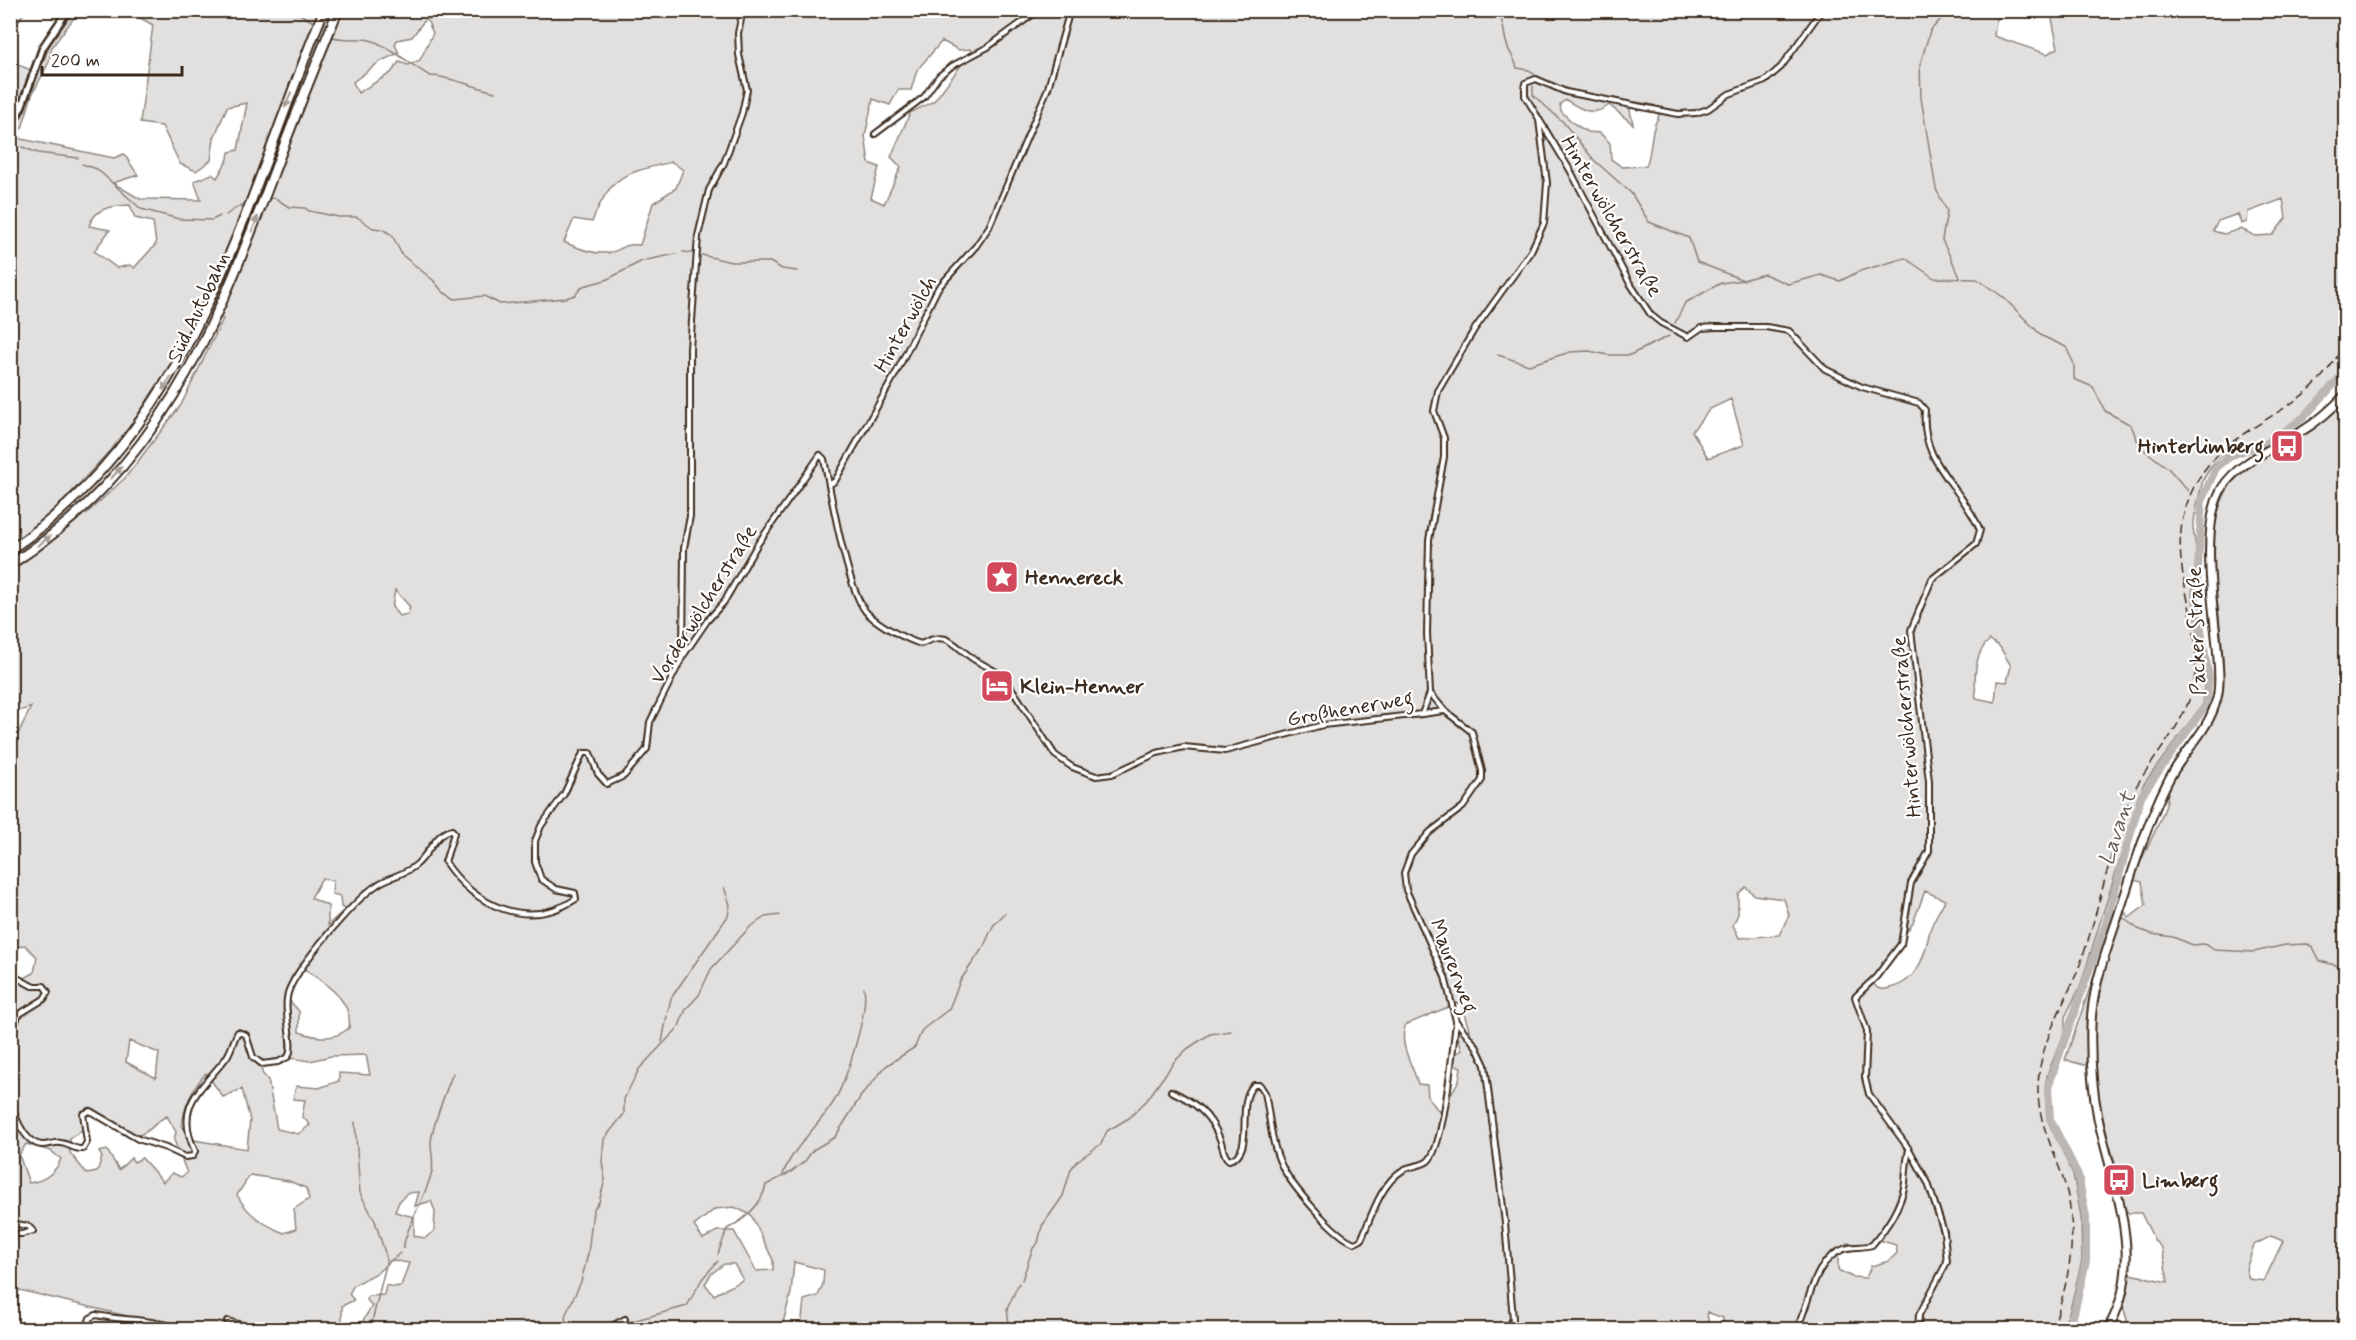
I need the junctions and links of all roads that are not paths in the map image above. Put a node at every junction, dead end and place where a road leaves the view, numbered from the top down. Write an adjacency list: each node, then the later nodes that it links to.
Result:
1 (68, 10): 9 (street)
2 (324, 10): 13 (highway, Süd Autobahn, one-way to 13)
3 (338, 10): 14 (highway, Süd Autobahn, one-way to 3)
4 (743, 10): 15 (street)
5 (1051, 10): 10 (street)
6 (1070, 10): 12 (street, Hinterwölch)
7 (1822, 10): 8 (street, Hinterwölcherstraße)
8 (1539, 120): 16 (street, Großhenerweg); 24 (street, Hinterwölcherstraße)
9 (10, 124)
10 (875, 134)
11 (2346, 394): 39 (main road, Packer Straße)
12 (829, 485): 15 (street, Vorderwölcherstraße); 18 (street, Großhenerweg)
13 (10, 550)
14 (10, 565)
15 (683, 656): 23 (street, Vorderwölcherstraße)
16 (1430, 693): 17 (street, Maurerweg); 18 (street, Großhenerweg)
17 (1444, 711): 18 (street); 20 (street, Maurerweg)
18 (1422, 714)
19 (10, 974): 21 (street)
20 (1456, 1021): 22 (street); 36 (street, Maurerweg)
21 (10, 1042)
22 (1171, 1091)
23 (10, 1092)
24 (1909, 1149): 37 (street); 38 (street)
25 (10, 1223): 26 (street)
26 (10, 1234)
27 (2346, 1297): 40 (street)
28 (625, 1319): 35 (street)
29 (227, 1321): 34 (street)
30 (10, 1328): 31 (street)
31 (18, 1329)
32 (86, 1329): 33 (street)
33 (180, 1329)
34 (262, 1329)
35 (604, 1329)
36 (1507, 1329)
37 (1796, 1329)
38 (1918, 1329)
39 (2107, 1329)
40 (2338, 1329)

